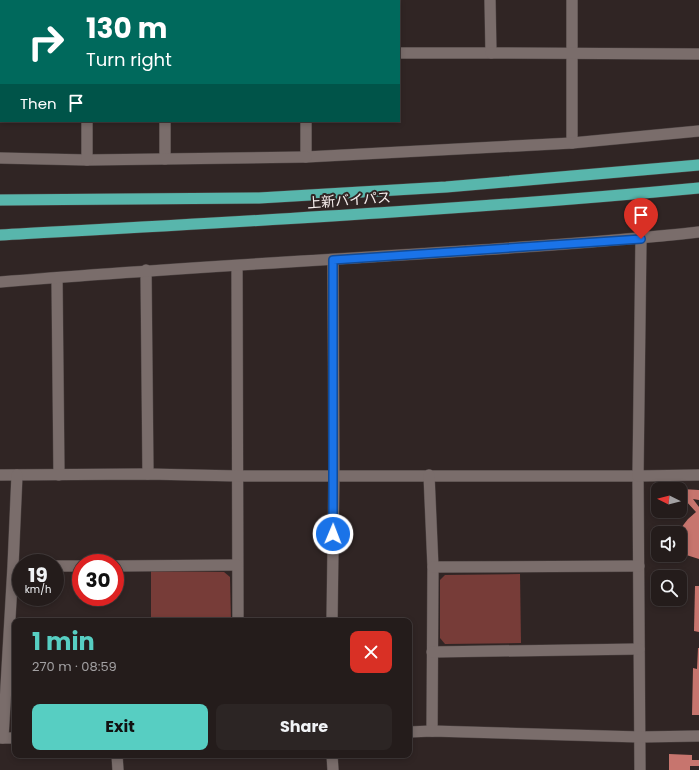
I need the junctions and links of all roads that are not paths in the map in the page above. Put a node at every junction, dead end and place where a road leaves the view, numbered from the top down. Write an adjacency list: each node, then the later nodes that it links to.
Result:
1 (490, 0): 4 (street)
2 (572, 0): 5 (street)
3 (400, 53): 4 (street)
4 (491, 53): 5 (street)
5 (573, 53): 6 (street); 11 (street)
6 (699, 54)
7 (87, 122): 15 (street)
8 (165, 122): 14 (street)
9 (306, 122): 12 (street)
10 (699, 131): 11 (street)
11 (572, 143): 12 (street)
12 (306, 157): 14 (street)
13 (0, 158): 15 (street)
14 (165, 159): 15 (street)
15 (87, 160)
16 (699, 165): 18 (highway, 上新バイパス)
17 (699, 188): 20 (highway, 上新バイパス)
18 (0, 200)
19 (699, 232): 21 (street)
20 (0, 235)
21 (641, 239): 22 (street); 35 (street)
22 (333, 260): 23 (street); 34 (street)
23 (237, 266): 24 (street); 33 (street)
24 (146, 270): 25 (street); 27 (street)
25 (57, 278): 26 (street); 30 (street)
26 (0, 282)
27 (148, 474): 30 (street); 33 (street)
28 (0, 475): 29 (street)
29 (17, 475): 30 (street); 36 (street)
30 (59, 475)
31 (429, 475): 34 (street); 35 (street); 40 (street)
32 (699, 475): 35 (street)
33 (238, 476): 34 (street); 37 (street)
34 (334, 476): 44 (street)
35 (638, 476): 39 (street)
36 (17, 554)
37 (236, 565): 38 (street); 43 (street)
38 (124, 566)
39 (639, 566): 40 (street); 45 (street)
40 (432, 567): 47 (street)
41 (15, 606): 42 (street)
42 (14, 618)
43 (238, 618)
44 (332, 618)
45 (639, 649): 47 (street); 50 (street)
46 (12, 651): 52 (street)
47 (432, 652): 49 (street)
48 (412, 732): 49 (street)
49 (432, 732): 50 (street)
50 (640, 736): 51 (street); 57 (street)
51 (699, 736)
52 (2, 738)
53 (118, 758): 55 (street)
54 (332, 758): 56 (street)
55 (118, 770)
56 (333, 770)
57 (640, 770)

